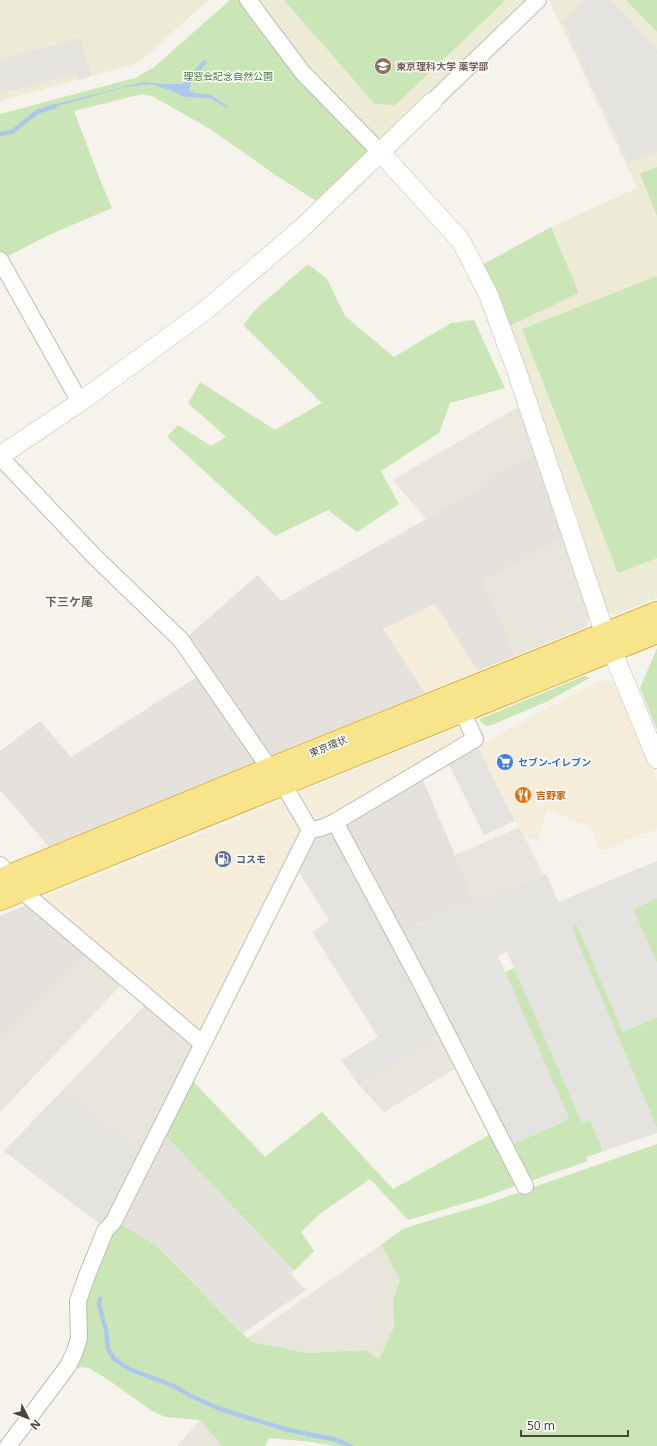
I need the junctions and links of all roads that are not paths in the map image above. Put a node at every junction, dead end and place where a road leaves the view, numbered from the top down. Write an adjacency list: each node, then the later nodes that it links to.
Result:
1 (248, 0): 4 (street)
2 (538, 0): 3 (street)
3 (432, 102): 4 (street)
4 (380, 153): 6 (street); 10 (street)
5 (0, 260): 6 (street)
6 (80, 402): 7 (street)
7 (0, 456): 13 (street)
8 (657, 613): 10 (highway, 東京環状)
9 (657, 632): 10 (highway, 東京環状)
10 (608, 642): 11 (highway, 東京環状); 12 (street); 13 (highway, 東京環状)
11 (462, 711): 13 (highway, 東京環状); 14 (street)
12 (657, 759)
13 (276, 776): 15 (street); 16 (highway, 東京環状)
14 (335, 822): 15 (street); 19 (street)
15 (310, 830): 18 (street)
16 (8, 878): 17 (highway, 東京環状); 18 (street)
17 (0, 899)
18 (203, 1044): 20 (street)
19 (525, 1186)
20 (8, 1446)

